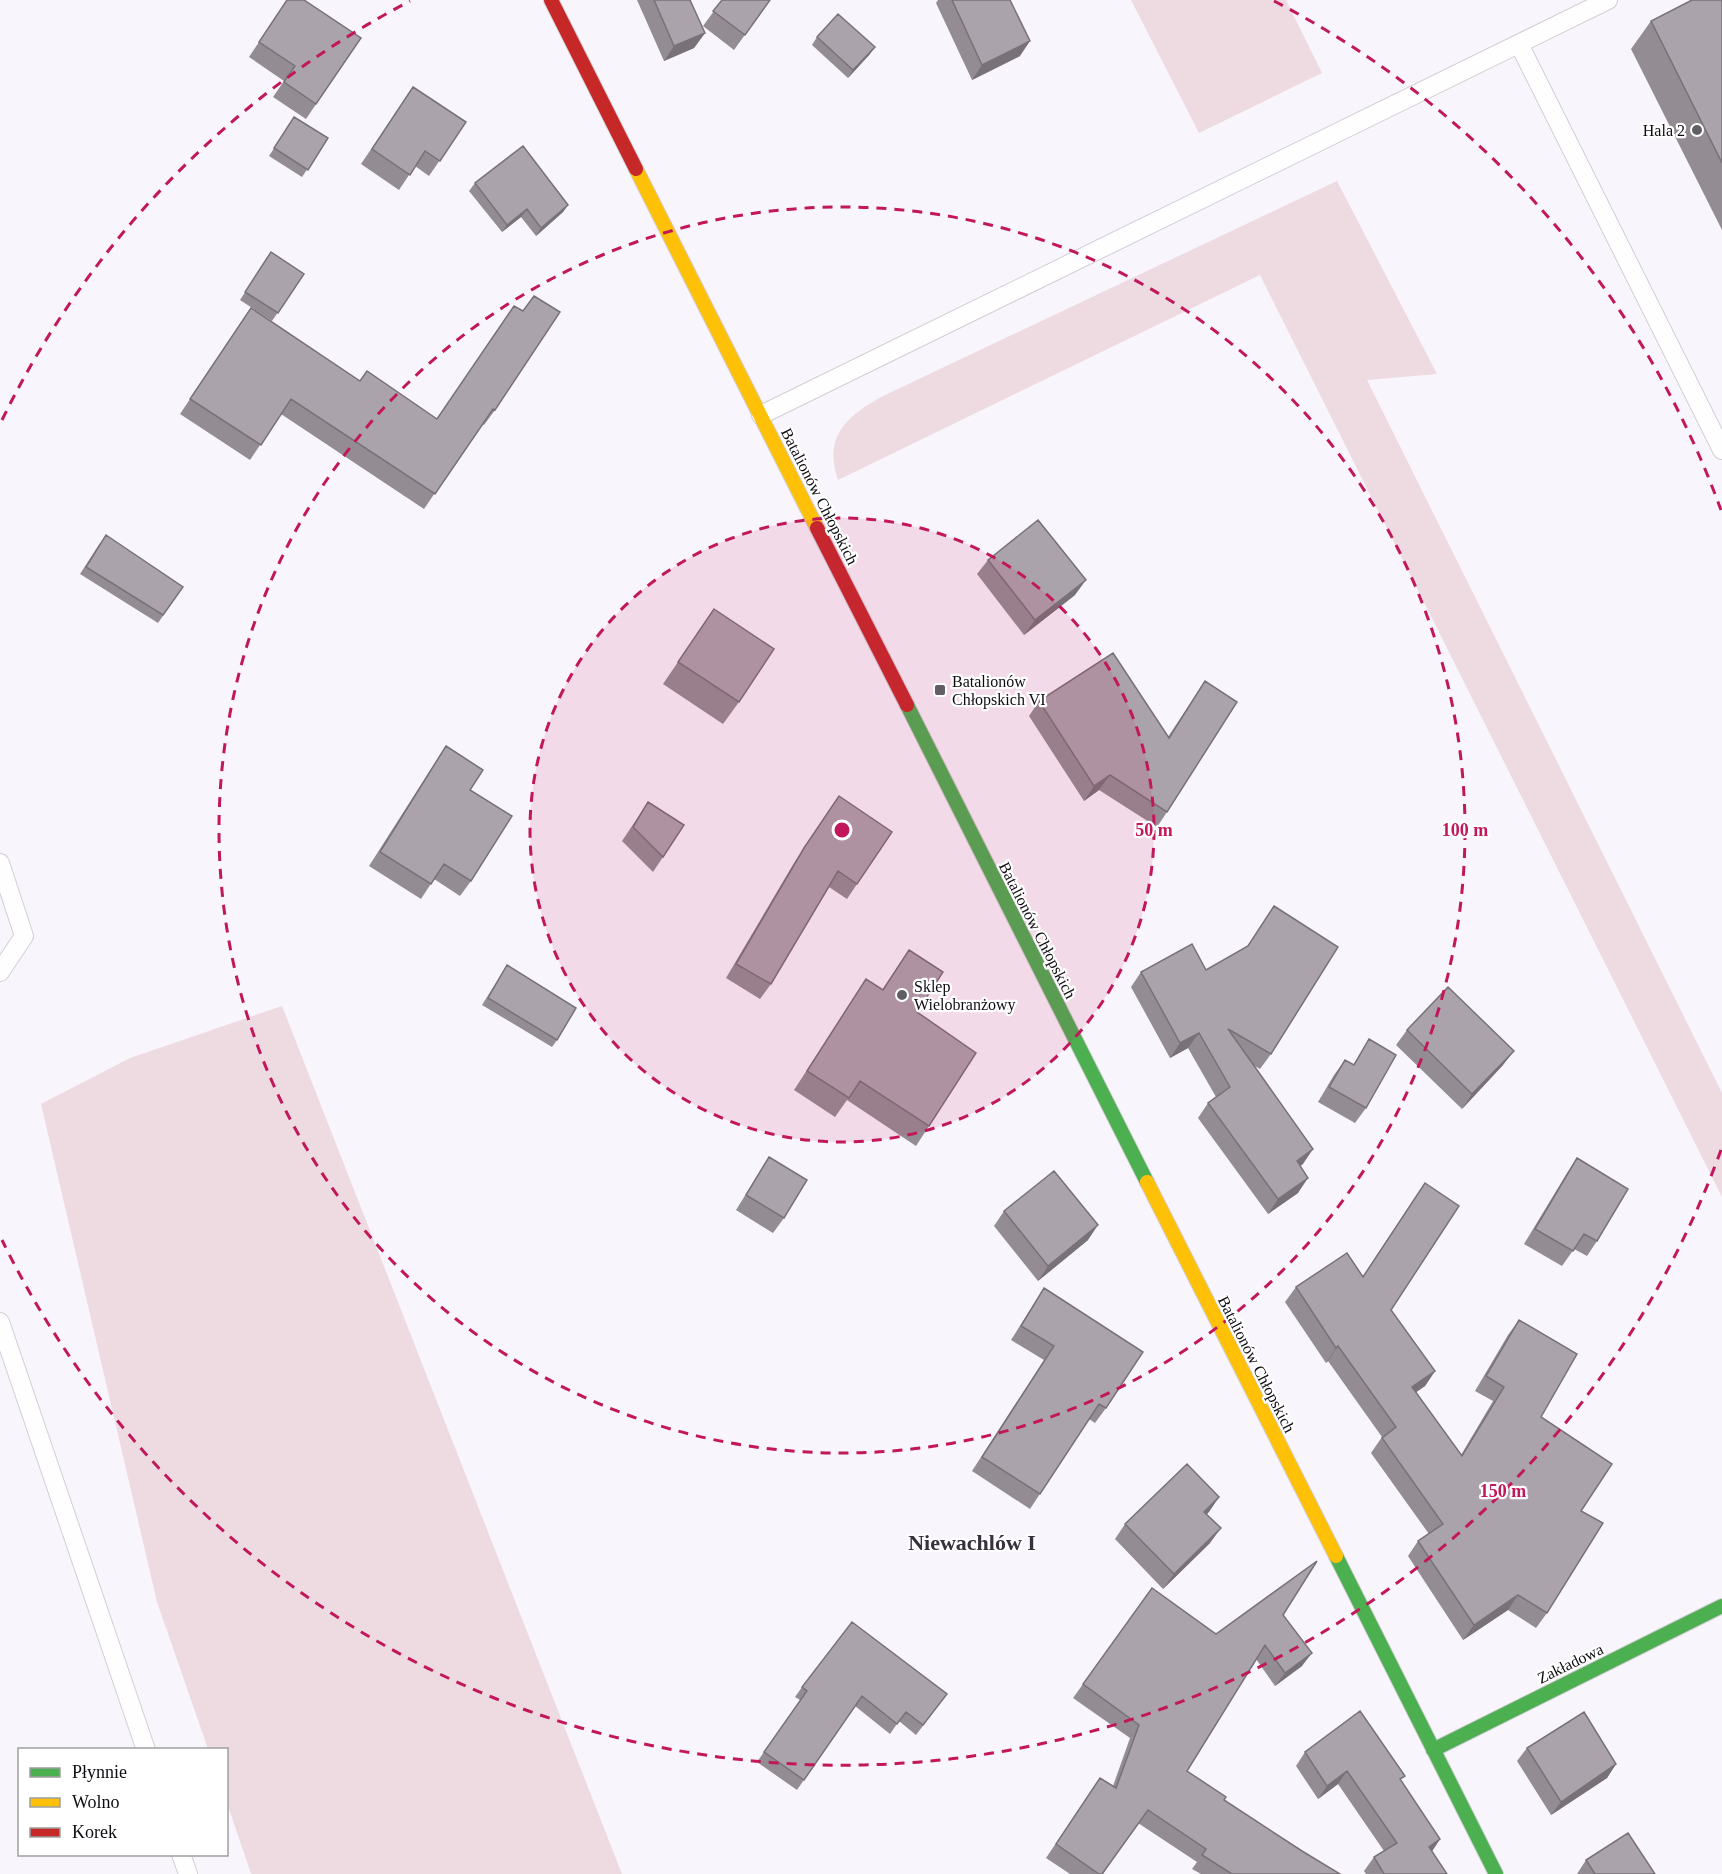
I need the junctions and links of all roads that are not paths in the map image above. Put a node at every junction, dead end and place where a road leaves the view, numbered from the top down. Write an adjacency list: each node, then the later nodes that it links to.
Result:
1 (551, 0): 4 (street, Batalionów Chłopskich)
2 (1608, 0): 3 (lane)
3 (1519, 44): 4 (lane); 5 (lane)
4 (761, 415): 11 (street, Batalionów Chłopskich)
5 (1722, 450)
6 (0, 863): 7 (lane)
7 (0, 972)
8 (0, 1322): 10 (lane)
9 (1722, 1606): 11 (street, Zakładowa)
10 (146, 1748)
11 (1433, 1750): 14 (street, Batalionów Chłopskich)
12 (182, 1856): 13 (lane)
13 (188, 1874)
14 (1496, 1874)

